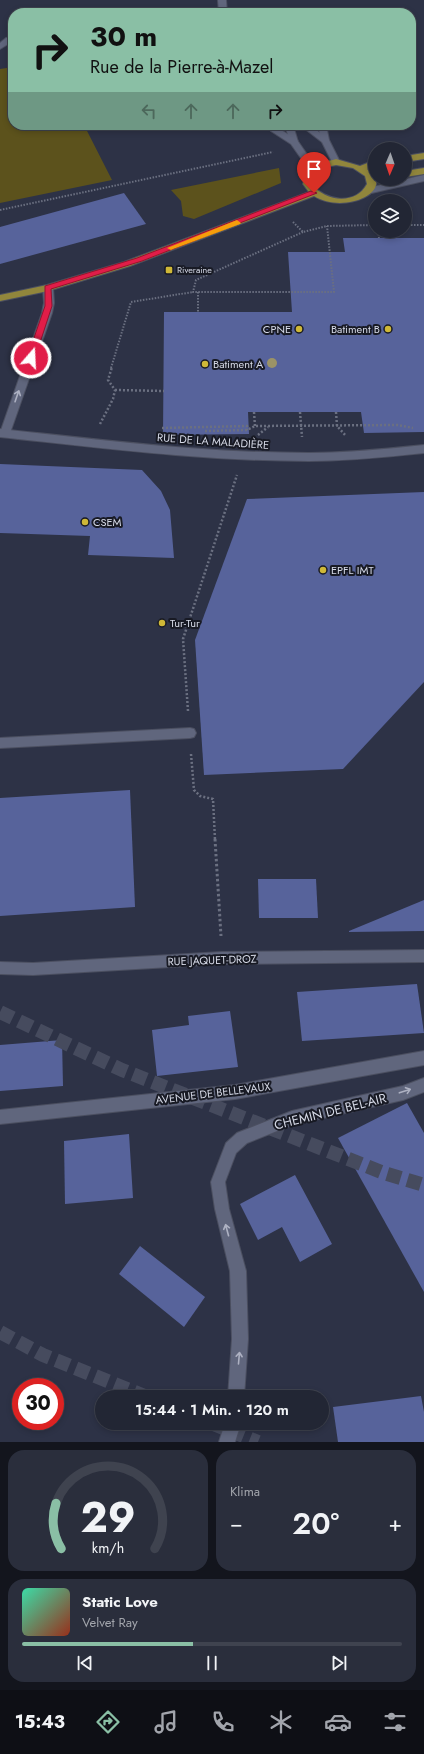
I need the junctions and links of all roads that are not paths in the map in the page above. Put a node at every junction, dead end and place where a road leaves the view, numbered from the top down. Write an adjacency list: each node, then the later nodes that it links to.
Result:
1 (8, 41): 2 (street)
2 (0, 47)
3 (276, 130): 8 (street)
4 (290, 130): 8 (street)
5 (311, 130): 7 (street)
6 (323, 130): 7 (street)
7 (325, 140): 11 (street)
8 (294, 142): 14 (street)
9 (424, 156): 10 (main road)
10 (412, 158)
11 (336, 162): 13 (main road); 14 (main road)
12 (368, 166): 13 (main road)
13 (362, 168): 17 (main road)
14 (313, 169): 21 (main road)
15 (424, 171): 16 (main road)
16 (412, 173)
17 (368, 174)
18 (424, 178): 20 (street)
19 (371, 186): 20 (main road)
20 (367, 192): 21 (main road)
21 (314, 193): 22 (main road)
22 (48, 288): 23 (main road); 24 (street, one-way to 22)
23 (0, 298)
24 (2, 433): 25 (street, RUE DE LA MALADIÈRE)
25 (424, 449)
26 (190, 733): 27 (street)
27 (0, 743)
28 (424, 956): 29 (street, RUE JAQUET-DROZ)
29 (0, 968)
30 (424, 1058): 32 (street, AVENUE DE BELLEVAUX)
31 (424, 1085): 33 (street, CHEMIN DE BEL-AIR, one-way to 31)
32 (0, 1117)
33 (236, 1390)
34 (231, 1430): 35 (street)
35 (227, 1442)

